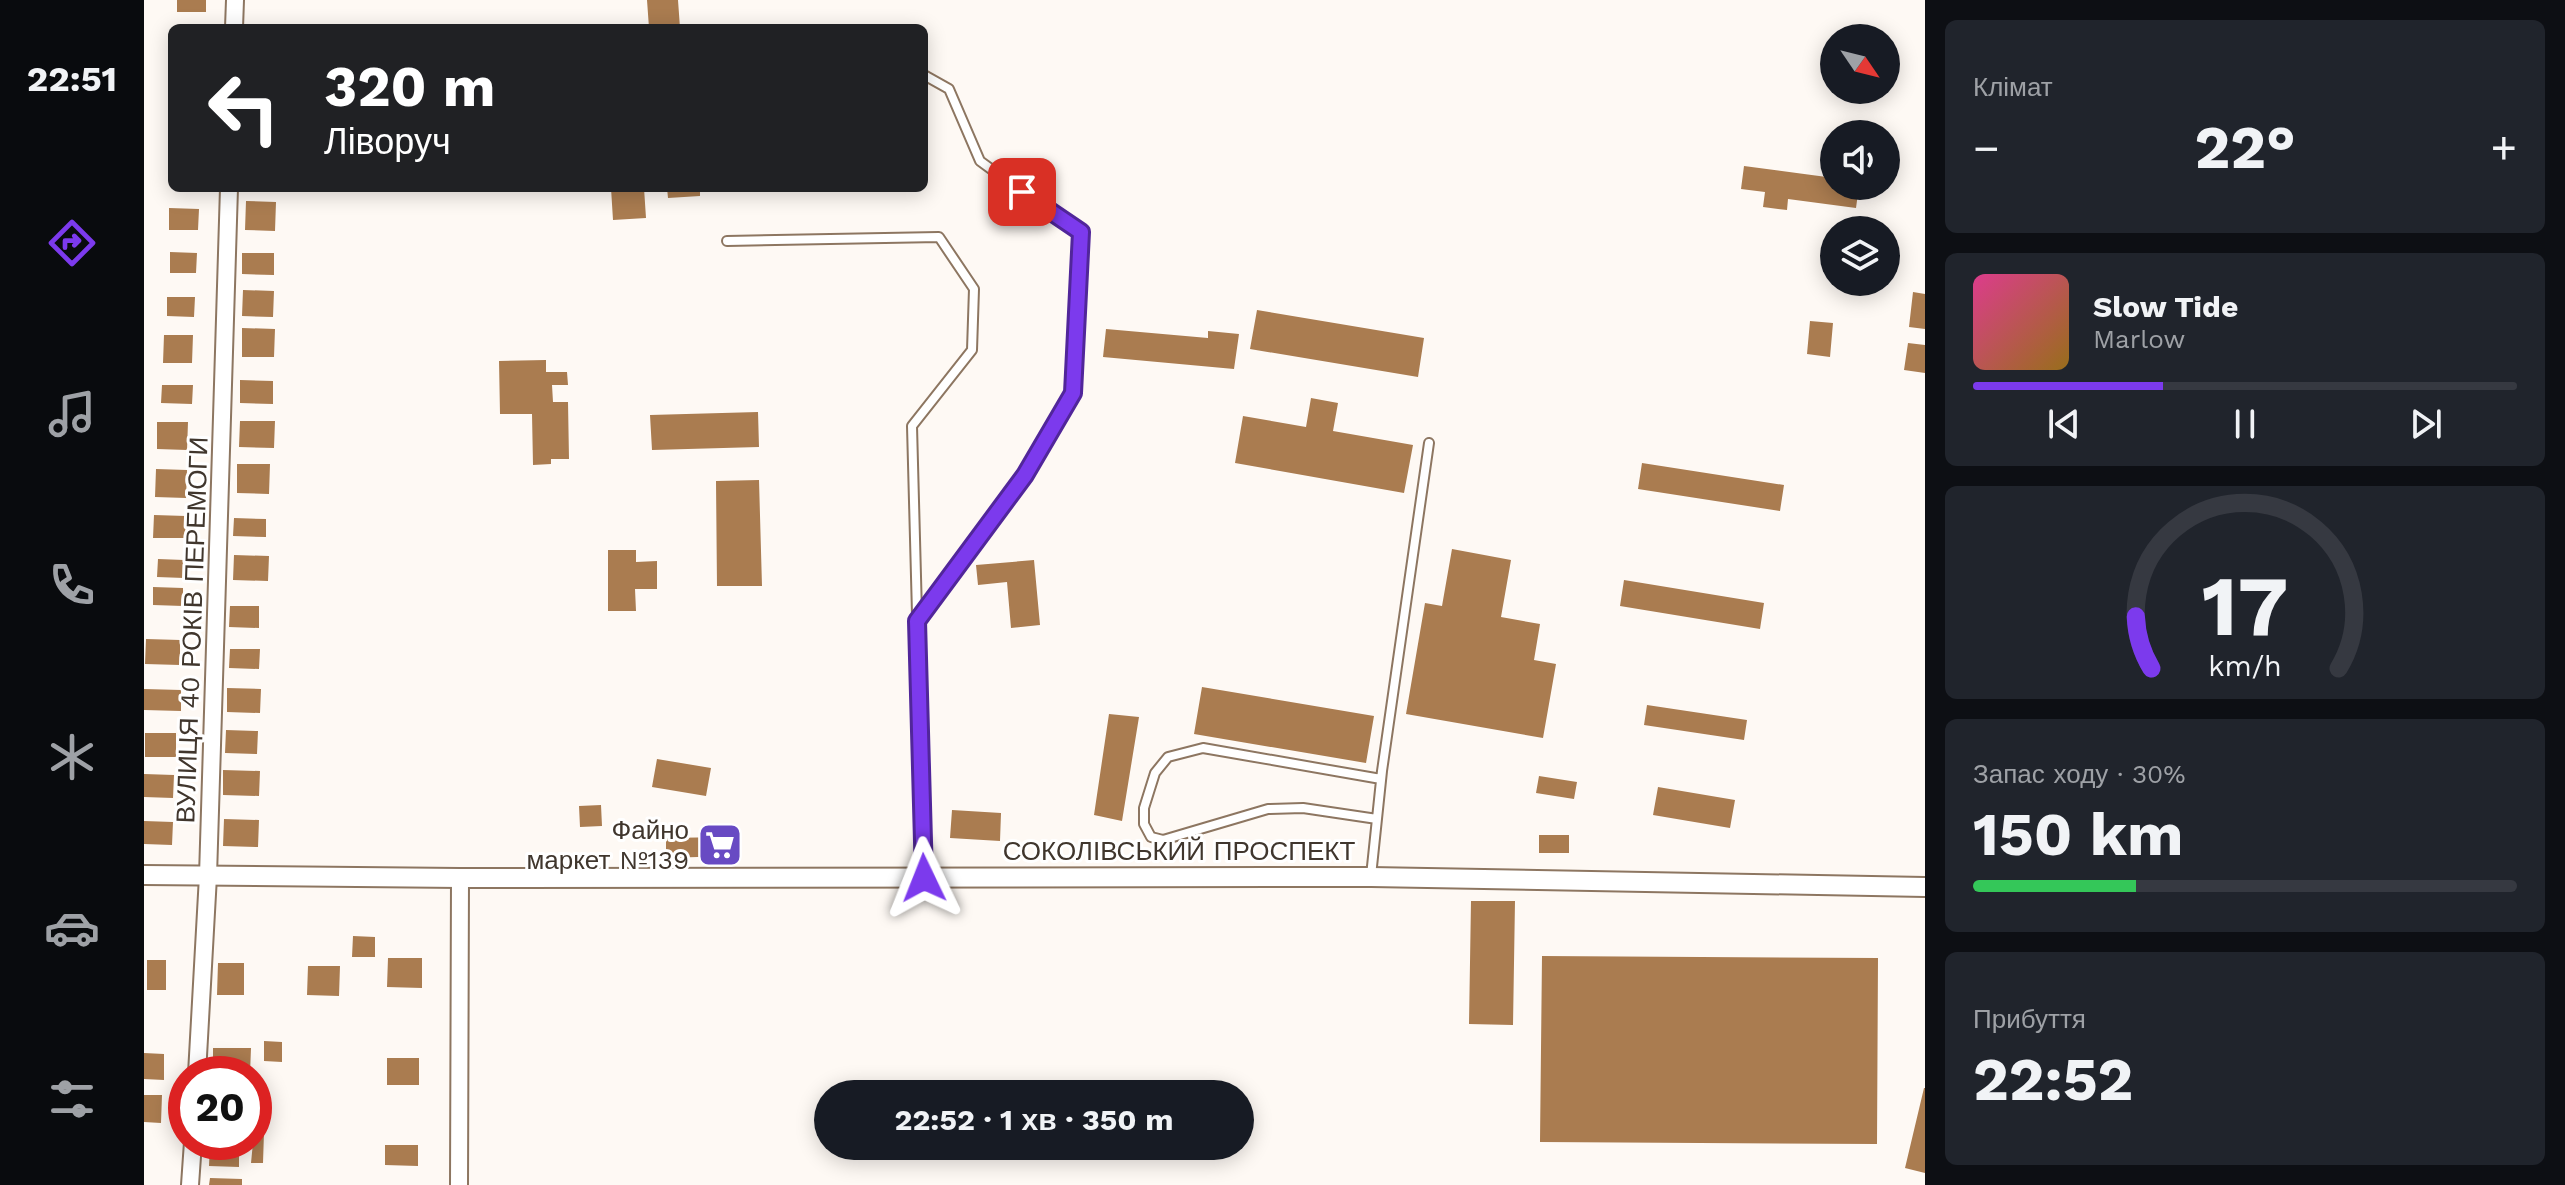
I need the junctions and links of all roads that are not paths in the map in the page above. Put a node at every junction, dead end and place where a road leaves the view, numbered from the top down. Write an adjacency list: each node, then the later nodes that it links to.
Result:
1 (235, 0): 2 (street)
2 (234, 24)
3 (928, 77): 7 (lane)
4 (229, 192): 11 (street, ВУЛИЦЯ 40 РОКІВ ПЕРЕМОГИ)
5 (727, 241): 7 (lane)
6 (1429, 443): 8 (lane)
7 (917, 621): 14 (lane)
8 (1381, 779): 9 (lane); 9 (lane)
9 (1377, 819): 12 (lane)
10 (144, 875): 11 (street, СОКОЛІВСЬКИЙ ПРОСПЕКТ)
11 (208, 876): 13 (street, СОКОЛІВСЬКИЙ ПРОСПЕКТ); 16 (street, ВУЛИЦЯ 40 РОКІВ ПЕРЕМОГИ)
12 (1371, 877): 14 (street, СОКОЛІВСЬКИЙ ПРОСПЕКТ); 15 (street, СОКОЛІВСЬКИЙ ПРОСПЕКТ)
13 (460, 878): 14 (street, СОКОЛІВСЬКИЙ ПРОСПЕКТ); 19 (street)
14 (924, 878)
15 (1925, 887)
16 (198, 1056)
17 (192, 1160): 18 (street)
18 (190, 1185)
19 (459, 1185)

